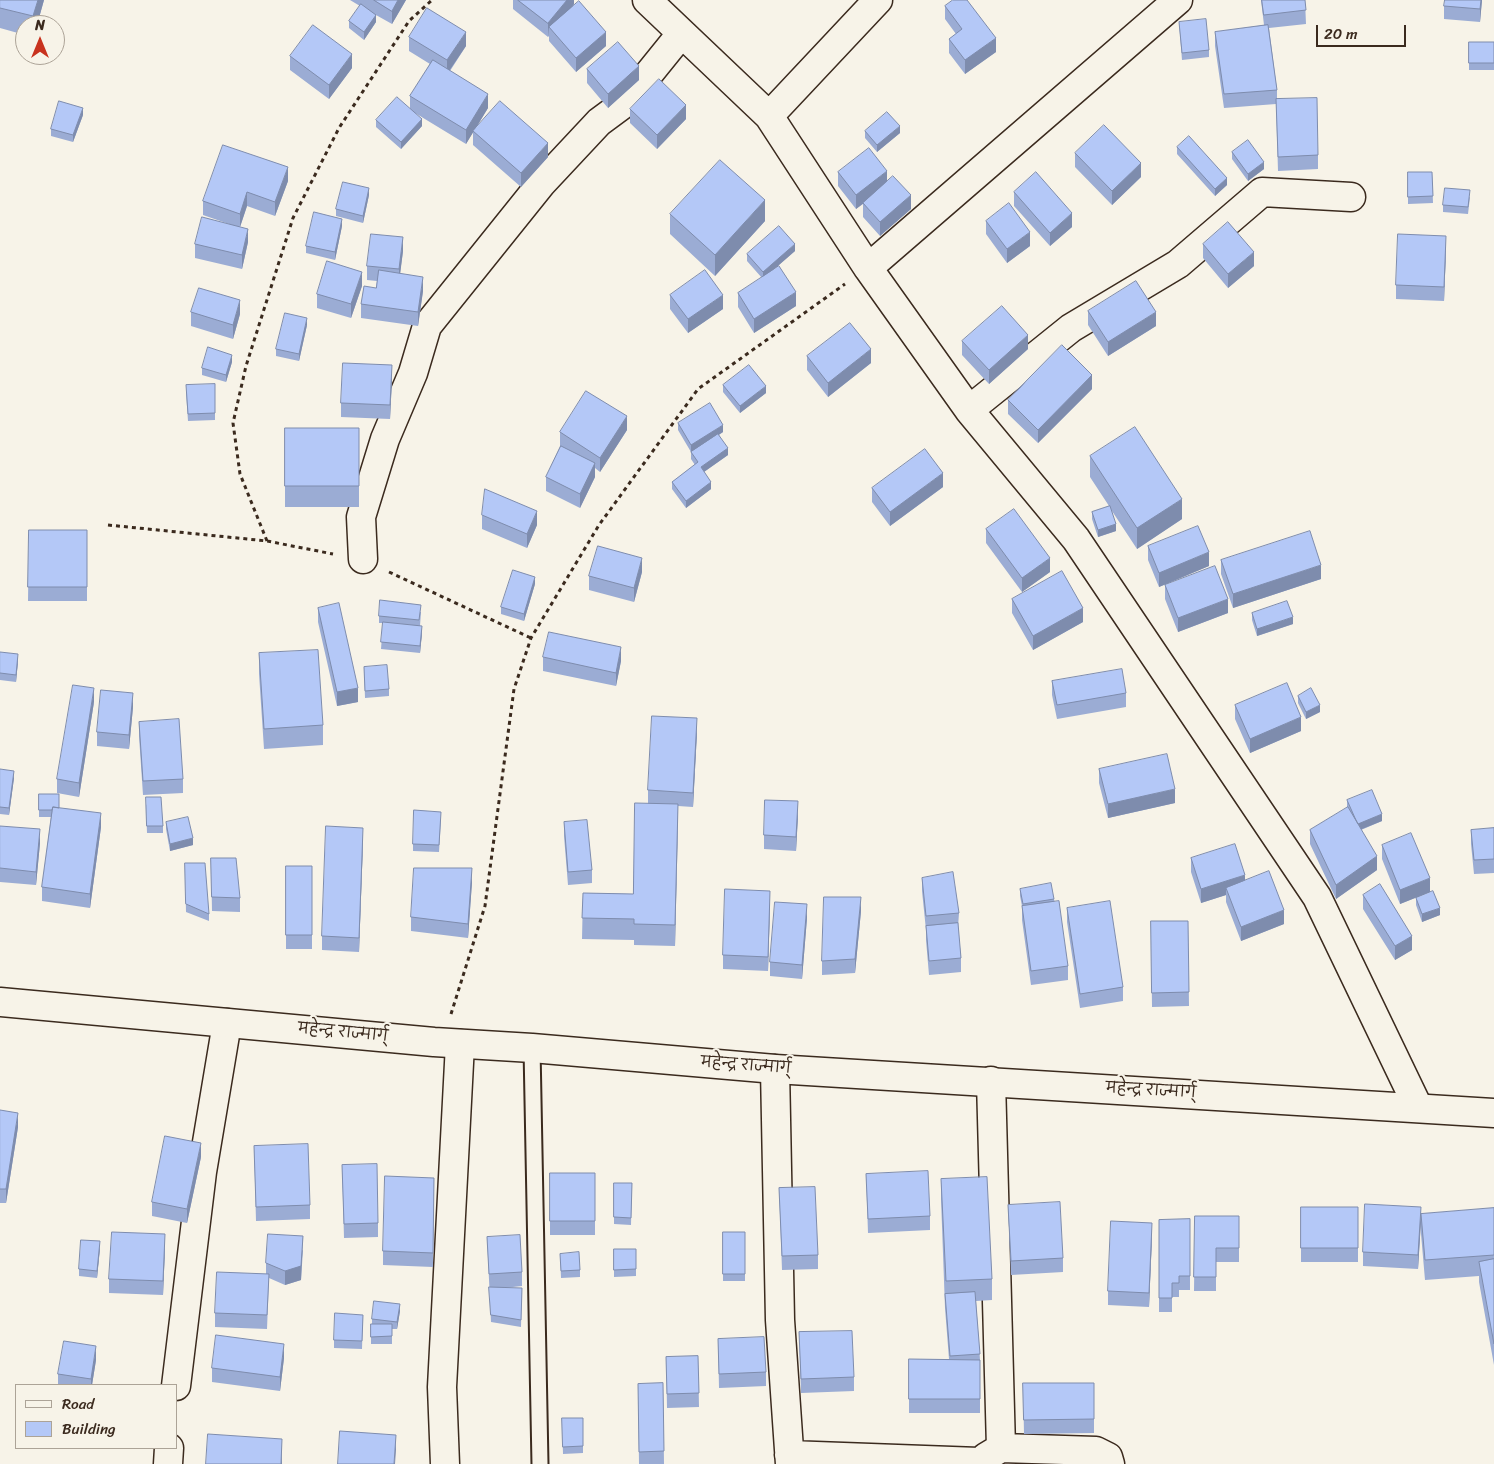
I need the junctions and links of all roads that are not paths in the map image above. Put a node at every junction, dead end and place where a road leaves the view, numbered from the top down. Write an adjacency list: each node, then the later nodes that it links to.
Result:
1 (647, 0): 4 (main road)
2 (878, 0): 5 (main road)
3 (1178, 0): 7 (main road)
4 (681, 34): 5 (main road); 9 (main road)
5 (769, 116): 7 (main road)
6 (1351, 197): 8 (main road)
7 (868, 268): 8 (main road)
8 (969, 410): 16 (main road)
9 (363, 559)
10 (0, 1002): 11 (main road, महेन्द्र राज्मार्ग्)
11 (227, 1023): 12 (main road, महेन्द्र राज्मार्ग्); 18 (main road)
12 (447, 1043): 13 (main road, महेन्द्र राज्मार्ग्); 23 (main road)
13 (532, 1048): 14 (main road, महेन्द्र राज्मार्ग्); 24 (lane)
14 (775, 1069): 15 (main road, महेन्द्र राज्मार्ग्); 21 (main road)
15 (991, 1081): 16 (main road, महेन्द्र राज्मार्ग्); 20 (main road)
16 (1418, 1108): 17 (main road, महेन्द्र राज्मार्ग्)
17 (1494, 1113)
18 (176, 1384)
19 (169, 1449): 22 (main road)
20 (986, 1458): 21 (main road); 25 (main road)
21 (790, 1459)
22 (168, 1464)
23 (445, 1464)
24 (540, 1464)
25 (1110, 1464)

